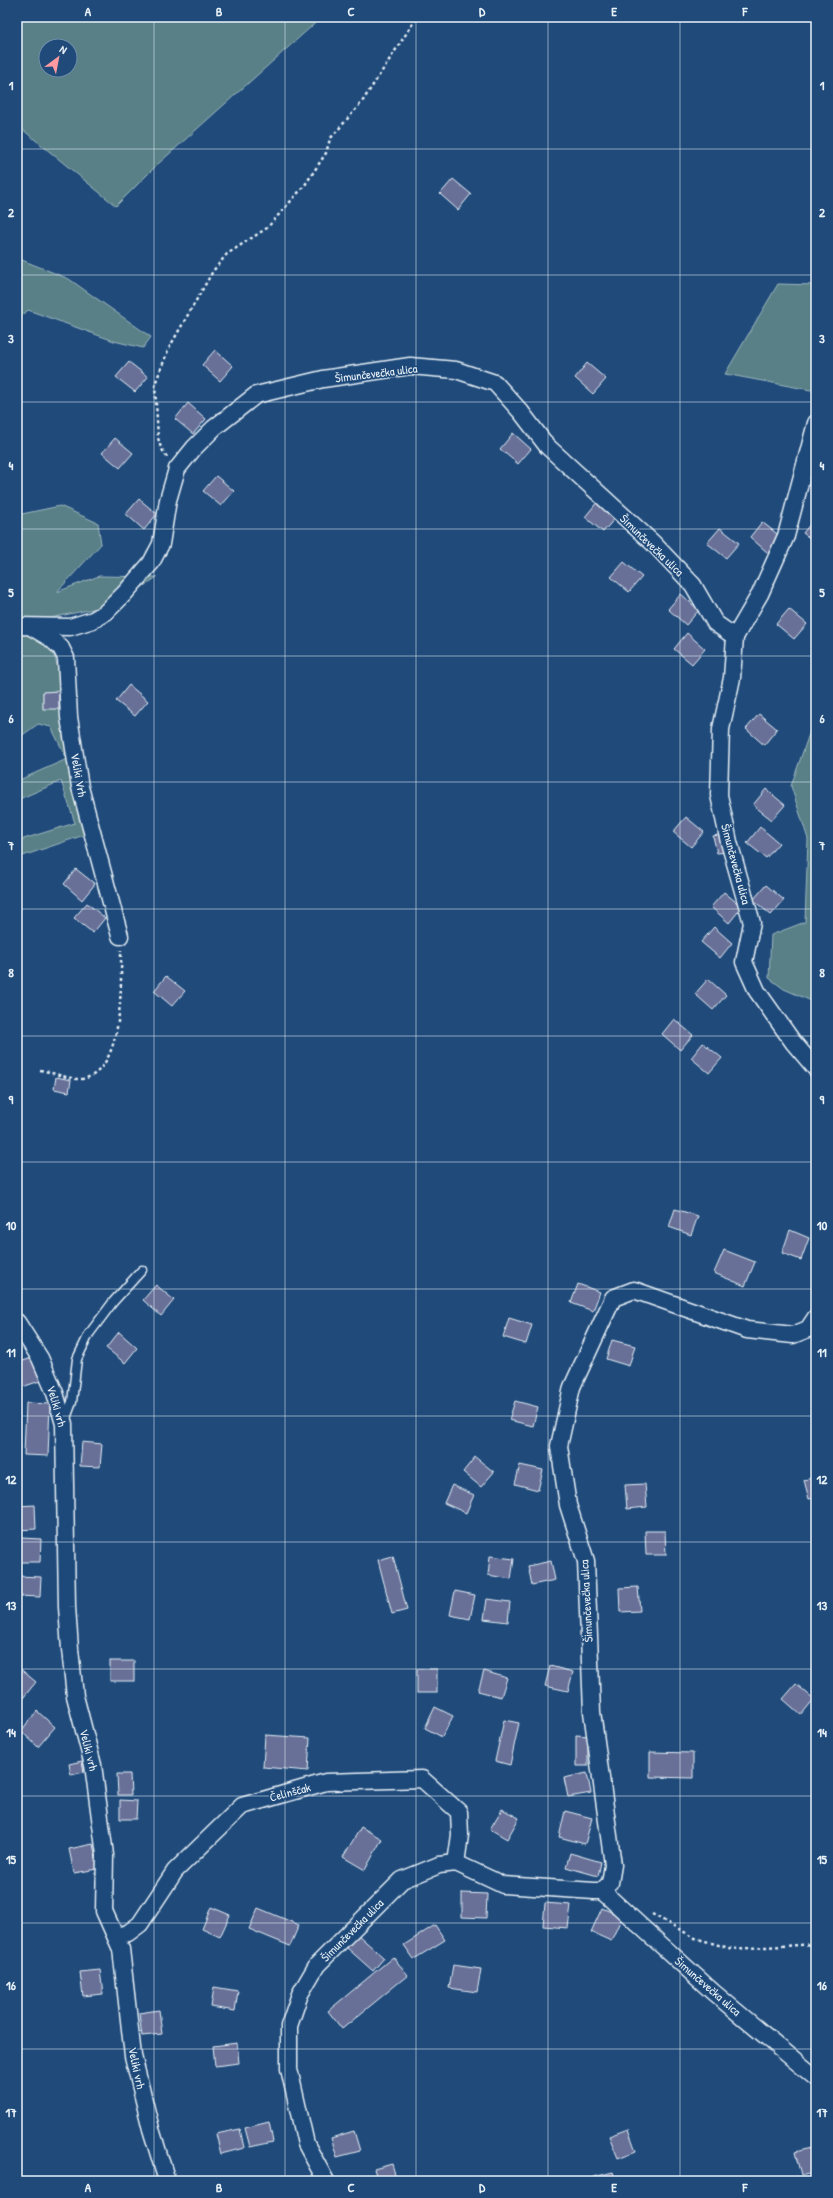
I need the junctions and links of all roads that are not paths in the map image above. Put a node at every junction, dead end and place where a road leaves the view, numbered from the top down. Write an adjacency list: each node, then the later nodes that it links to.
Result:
1 (816, 423): 3 (street, Šimunčevečka ulica)
2 (24, 627): 3 (street, Šimunčevečka ulica); 4 (street, Veliki Vrh)
3 (735, 637): 5 (street, Šimunčevečka ulica)
4 (120, 936)
5 (816, 1068)
6 (142, 1270): 9 (lane)
7 (816, 1317): 11 (street, Šimunčevečka ulica)
8 (17, 1322): 9 (street, Veliki vrh)
9 (64, 1424): 12 (street, Veliki vrh)
10 (456, 1863): 11 (street); 12 (street, Čelinščak); 15 (street, Šimunčevečka ulica)
11 (602, 1890): 13 (street, Šimunčevečka ulica)
12 (116, 1936): 14 (street, Veliki vrh)
13 (816, 2078)
14 (167, 2181)
15 (326, 2181)

